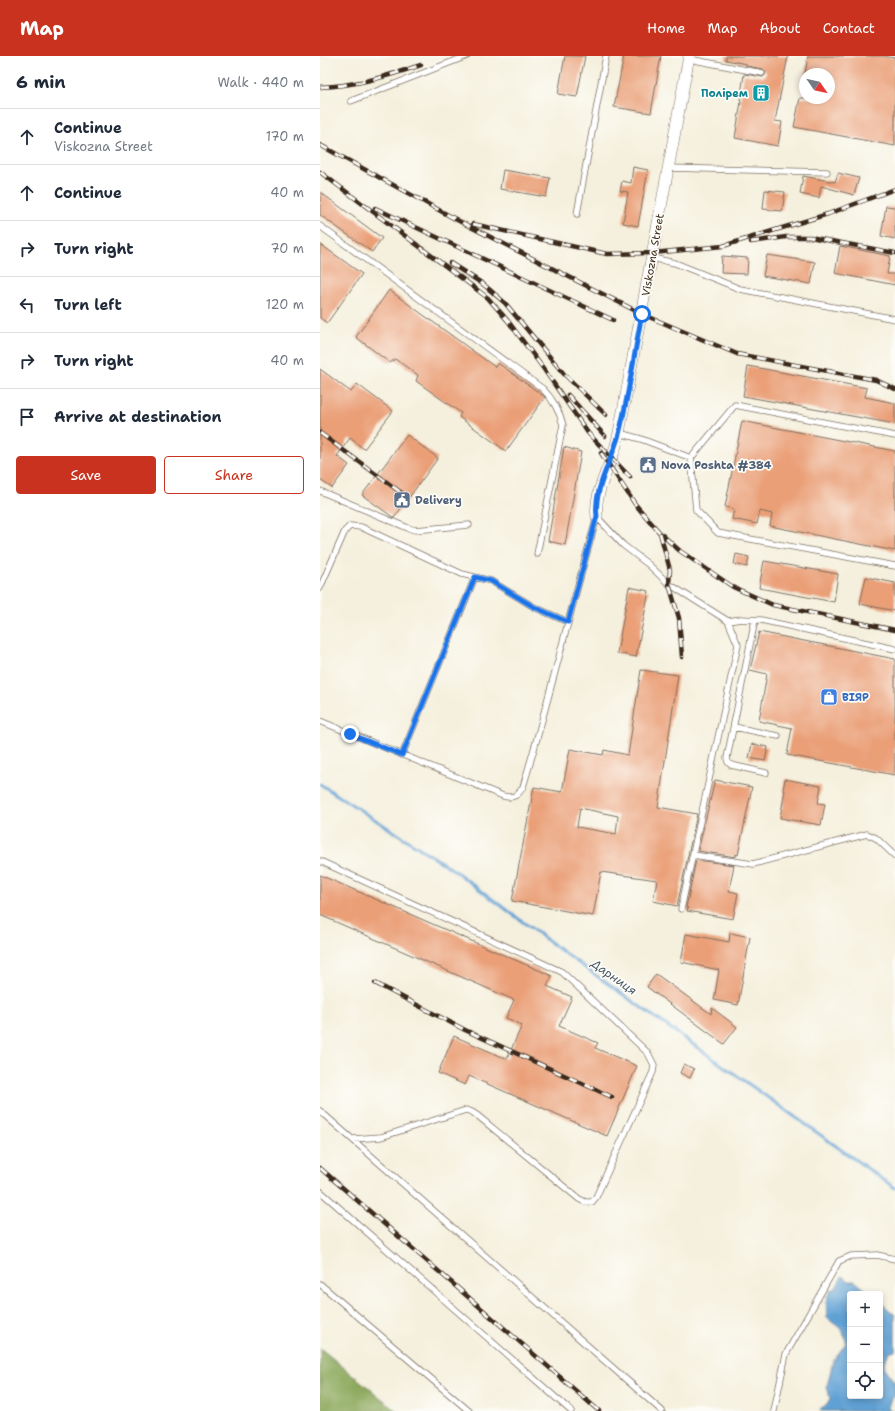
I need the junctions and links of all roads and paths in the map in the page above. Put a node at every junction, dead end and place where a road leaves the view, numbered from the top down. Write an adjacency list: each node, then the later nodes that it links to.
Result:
1 (466, 56): 5 (lane)
2 (606, 56): 8 (lane)
3 (689, 57): 4 (lane); 6 (street, Viskozna Street)
4 (762, 73)
5 (351, 101)
6 (668, 168): 7 (lane); 10 (street, Viskozna Street)
7 (826, 172)
8 (577, 214)
9 (320, 226): 18 (lane)
10 (652, 258): 11 (lane); 12 (street, Viskozna Street)
11 (895, 318)
12 (619, 433): 14 (lane); 16 (street, Viskozna Street)
13 (895, 436): 14 (lane)
14 (691, 458): 19 (lane)
15 (320, 491): 17 (lane)
16 (597, 516): 23 (lane); 24 (lane, Viskozna Street)
17 (469, 525)
18 (537, 554)
19 (895, 566)
20 (475, 577): 21 (lane); 24 (lane); 29 (lane)
21 (320, 588)
22 (755, 620): 23 (lane); 25 (lane); 27 (lane)
23 (728, 621): 31 (lane)
24 (568, 622): 29 (lane, Viskozna Street)
25 (895, 649)
26 (320, 721): 29 (lane, Viskozna Street)
27 (734, 727): 28 (lane); 30 (lane)
28 (778, 736)
29 (402, 755)
30 (766, 773)
31 (693, 855): 32 (lane); 34 (lane)
32 (895, 856)
33 (320, 861): 36 (lane)
34 (681, 909)
35 (320, 1112): 36 (lane)
36 (353, 1139): 42 (lane)
37 (320, 1191): 41 (lane)
38 (895, 1260): 43 (lane)
39 (320, 1284): 40 (lane)
40 (469, 1411)
41 (571, 1411)
42 (662, 1411)
43 (774, 1411)

